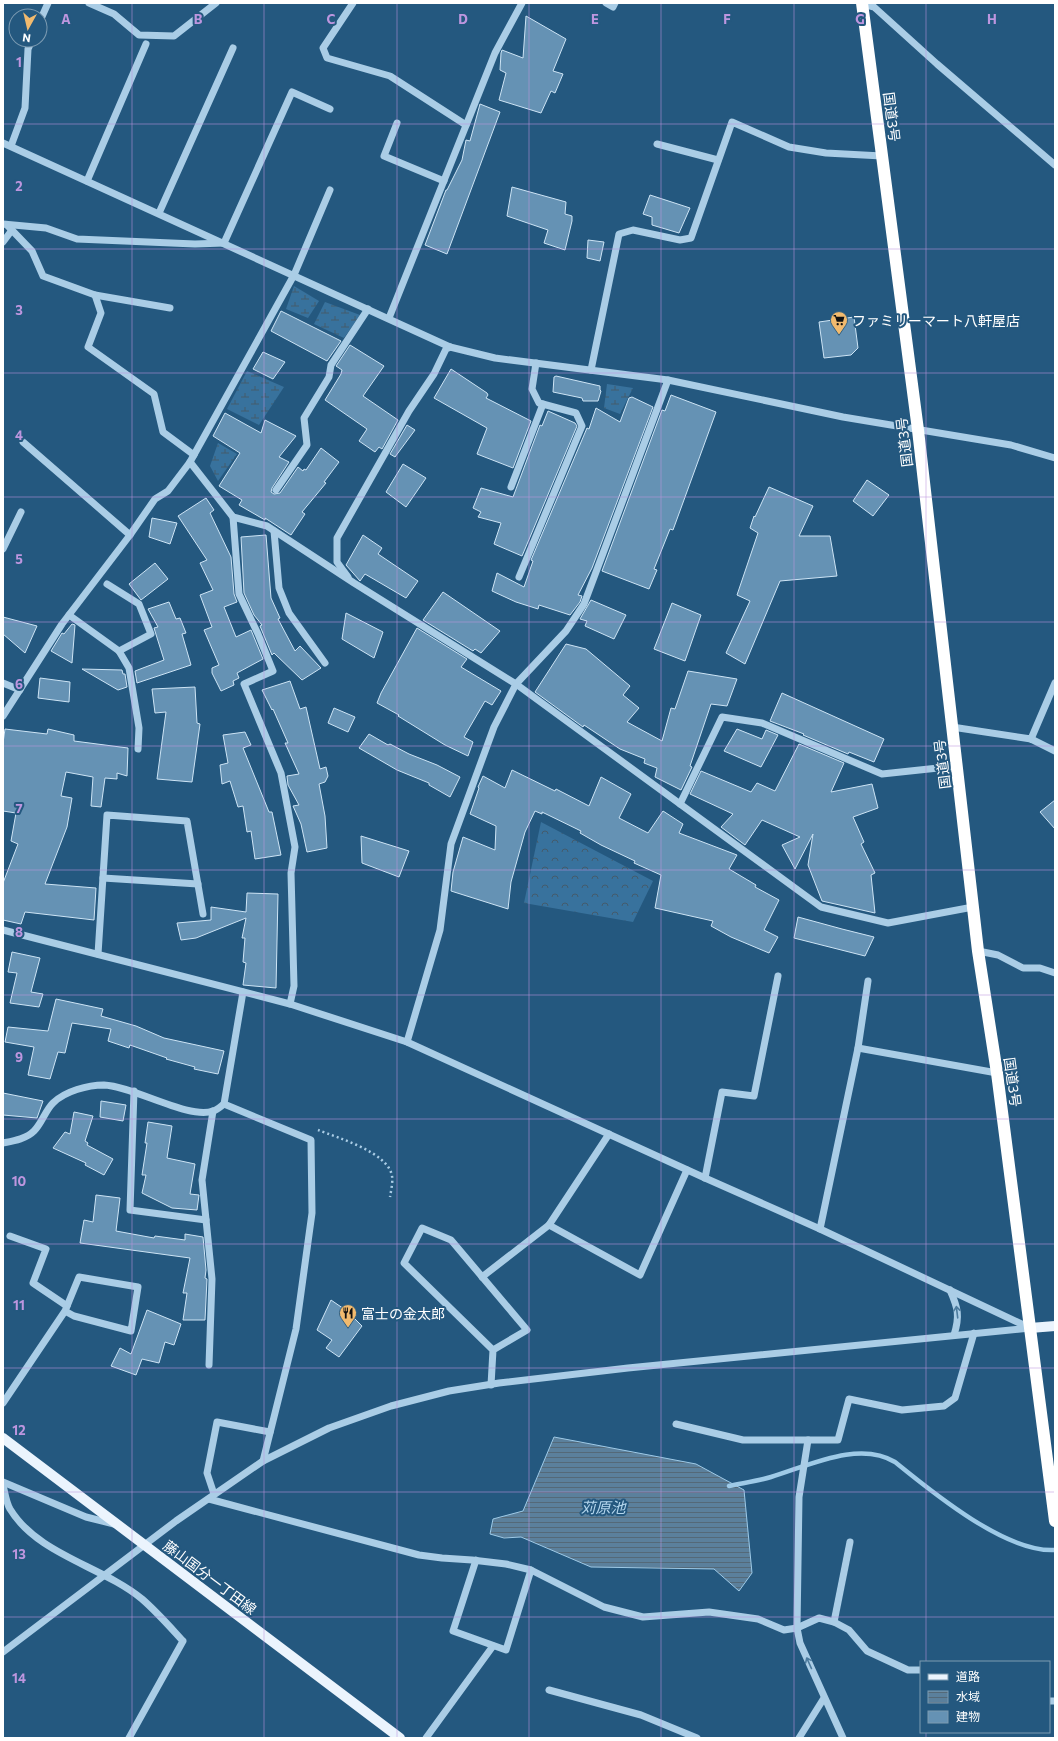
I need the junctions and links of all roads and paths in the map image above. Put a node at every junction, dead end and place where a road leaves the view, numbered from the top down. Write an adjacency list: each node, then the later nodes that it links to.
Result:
1 (89, 3): 2 (street)
2 (216, 3)
3 (353, 3): 13 (street)
4 (522, 3): 13 (street)
5 (606, 3): 6 (street)
6 (615, 3)
7 (863, 3): 17 (highway, 国道3号); 19 (street)
8 (146, 44): 20 (street)
9 (28, 48): 16 (street)
10 (233, 48): 23 (street)
11 (330, 109): 26 (street)
12 (397, 123): 21 (street)
13 (466, 125): 21 (street)
14 (3, 142): 16 (street)
15 (657, 144): 18 (street)
16 (11, 146): 20 (street)
17 (882, 156): 18 (street); 37 (highway, 国道3号)
18 (718, 160): 34 (street)
19 (1055, 165)
20 (87, 181): 23 (street)
21 (444, 181): 31 (street)
22 (330, 190): 27 (street)
23 (159, 214): 26 (street)
24 (7, 226): 25 (street); 26 (street); 28 (street)
25 (3, 242)
26 (224, 243): 27 (street)
27 (294, 275): 30 (street); 39 (street)
28 (95, 295): 29 (street); 39 (street)
29 (170, 308)
30 (368, 308): 31 (street); 43 (street)
31 (389, 318): 32 (street)
32 (450, 347): 33 (street); 50 (street)
33 (536, 363): 34 (street); 36 (street)
34 (591, 370): 35 (street)
35 (668, 380): 37 (street); 57 (street)
36 (543, 404): 42 (street); 49 (street)
37 (918, 430): 40 (street); 60 (highway, 国道3号)
38 (23, 442): 47 (street)
39 (194, 454): 41 (street)
40 (1055, 458)
41 (190, 462): 45 (street); 47 (street)
42 (511, 487)
43 (276, 490)
44 (21, 512): 48 (street)
45 (233, 517): 46 (street); 77 (street)
46 (274, 531): 50 (street); 54 (street)
47 (130, 535): 52 (street)
48 (3, 549)
49 (519, 577)
50 (354, 583): 57 (street)
51 (107, 584): 53 (street)
52 (69, 615): 53 (street); 58 (street)
53 (119, 651): 62 (street)
54 (325, 664)
55 (3, 683): 58 (street)
56 (1055, 683): 61 (street)
57 (516, 684): 65 (street); 78 (street)
58 (20, 690): 59 (street)
59 (3, 716)
60 (952, 727): 61 (street); 64 (highway, 国道3号)
61 (1031, 739): 63 (street)
62 (138, 749)
63 (1055, 751)
64 (957, 766): 65 (street); 68 (highway, 国道3号)
65 (680, 804): 68 (street)
66 (103, 878): 67 (street); 67 (street); 72 (street)
67 (198, 884): 69 (street)
68 (973, 907): 71 (highway, 国道3号)
69 (203, 914)
70 (3, 930): 72 (street)
71 (978, 952): 73 (street); 80 (highway, 国道3号)
72 (98, 954): 76 (street)
73 (1055, 974)
74 (778, 976): 87 (street)
75 (868, 981): 79 (street)
76 (243, 992): 77 (street); 82 (street)
77 (290, 1004): 78 (street)
78 (407, 1042): 84 (street)
79 (858, 1048): 80 (street); 90 (street)
80 (997, 1073): 96 (highway, 国道3号)
81 (134, 1091): 83 (street); 85 (street); 88 (street)
82 (224, 1104): 83 (street); 104 (street)
83 (213, 1111): 88 (street)
84 (609, 1134): 86 (street); 89 (street)
85 (3, 1143)
86 (687, 1170): 87 (street); 89 (street)
87 (705, 1178): 90 (street)
88 (206, 1220): 100 (street)
89 (549, 1225): 92 (street)
90 (820, 1229): 93 (street)
91 (10, 1236): 94 (street)
92 (482, 1277): 99 (street); 99 (street)
93 (950, 1290): 96 (street); 98 (street, one-way to 93)
94 (66, 1309): 94 (street); 102 (street)
95 (1055, 1326): 96 (main road)
96 (1030, 1328): 97 (street); 111 (highway, 国道3号)
97 (974, 1333): 98 (street); 106 (street)
98 (954, 1334): 101 (street)
99 (493, 1350): 101 (street)
100 (209, 1365)
101 (491, 1384): 107 (street)
102 (3, 1403)
103 (676, 1424): 106 (street)
104 (270, 1432): 107 (street); 110 (street)
105 (3, 1438): 113 (main road, 藤山国分一丁田線)
106 (808, 1440): 120 (street)
107 (263, 1462): 110 (street)
108 (3, 1482): 113 (street)
109 (3, 1485): 118 (street)
110 (212, 1497): 115 (street); 116 (street)
111 (1055, 1518): 112 (highway, 国道3号)
112 (1055, 1521)
113 (120, 1526): 115 (main road, 藤山国分一丁田線)
114 (850, 1542): 119 (street)
115 (145, 1545): 118 (street); 127 (main road, 藤山国分一丁田線)
116 (476, 1560): 117 (street); 121 (street)
117 (531, 1570): 120 (street); 121 (street)
118 (105, 1576): 122 (street); 126 (street)
119 (834, 1622): 120 (street); 123 (street)
120 (797, 1628): 125 (street, one-way to 120)
121 (493, 1646): 128 (street)
122 (3, 1652)
123 (920, 1670)
124 (549, 1690): 129 (street)
125 (824, 1698): 130 (street); 131 (street)
126 (129, 1738)
127 (400, 1738)
128 (426, 1738)
129 (697, 1738)
130 (799, 1738)
131 (843, 1738)

